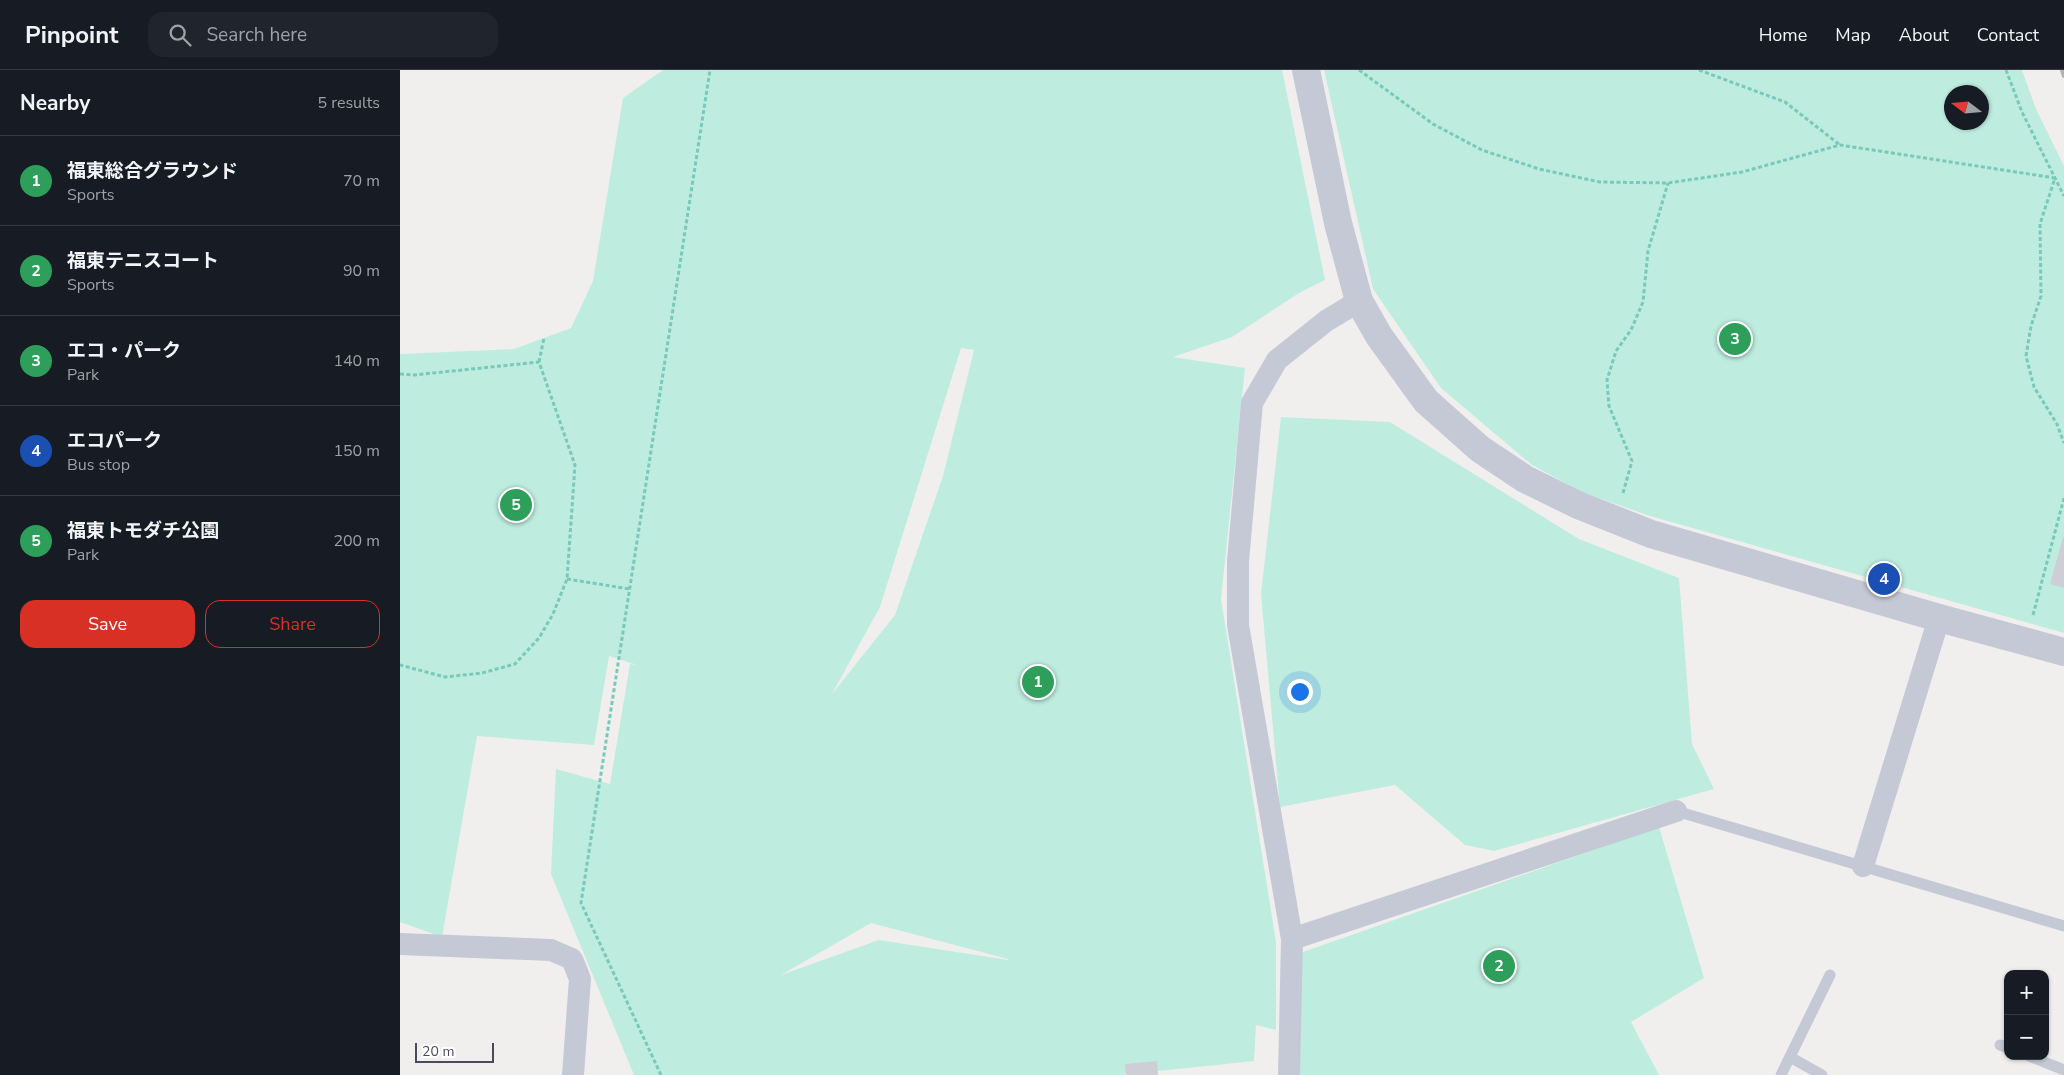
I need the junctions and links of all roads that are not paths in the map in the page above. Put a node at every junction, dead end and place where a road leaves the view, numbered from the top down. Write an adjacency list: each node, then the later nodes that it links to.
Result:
1 (1306, 70): 2 (street)
2 (1359, 301): 3 (street); 8 (street)
3 (1939, 618): 4 (street); 6 (street)
4 (2064, 652)
5 (1676, 811): 6 (lane); 8 (street)
6 (1863, 866): 7 (lane)
7 (2064, 926)
8 (1292, 939): 15 (street)
9 (400, 944): 14 (street)
10 (1830, 975): 11 (lane)
11 (1790, 1057): 16 (lane); 17 (lane)
12 (2039, 1060): 13 (lane)
13 (2064, 1070)
14 (573, 1075)
15 (1289, 1075)
16 (1781, 1075)
17 (1822, 1075)

